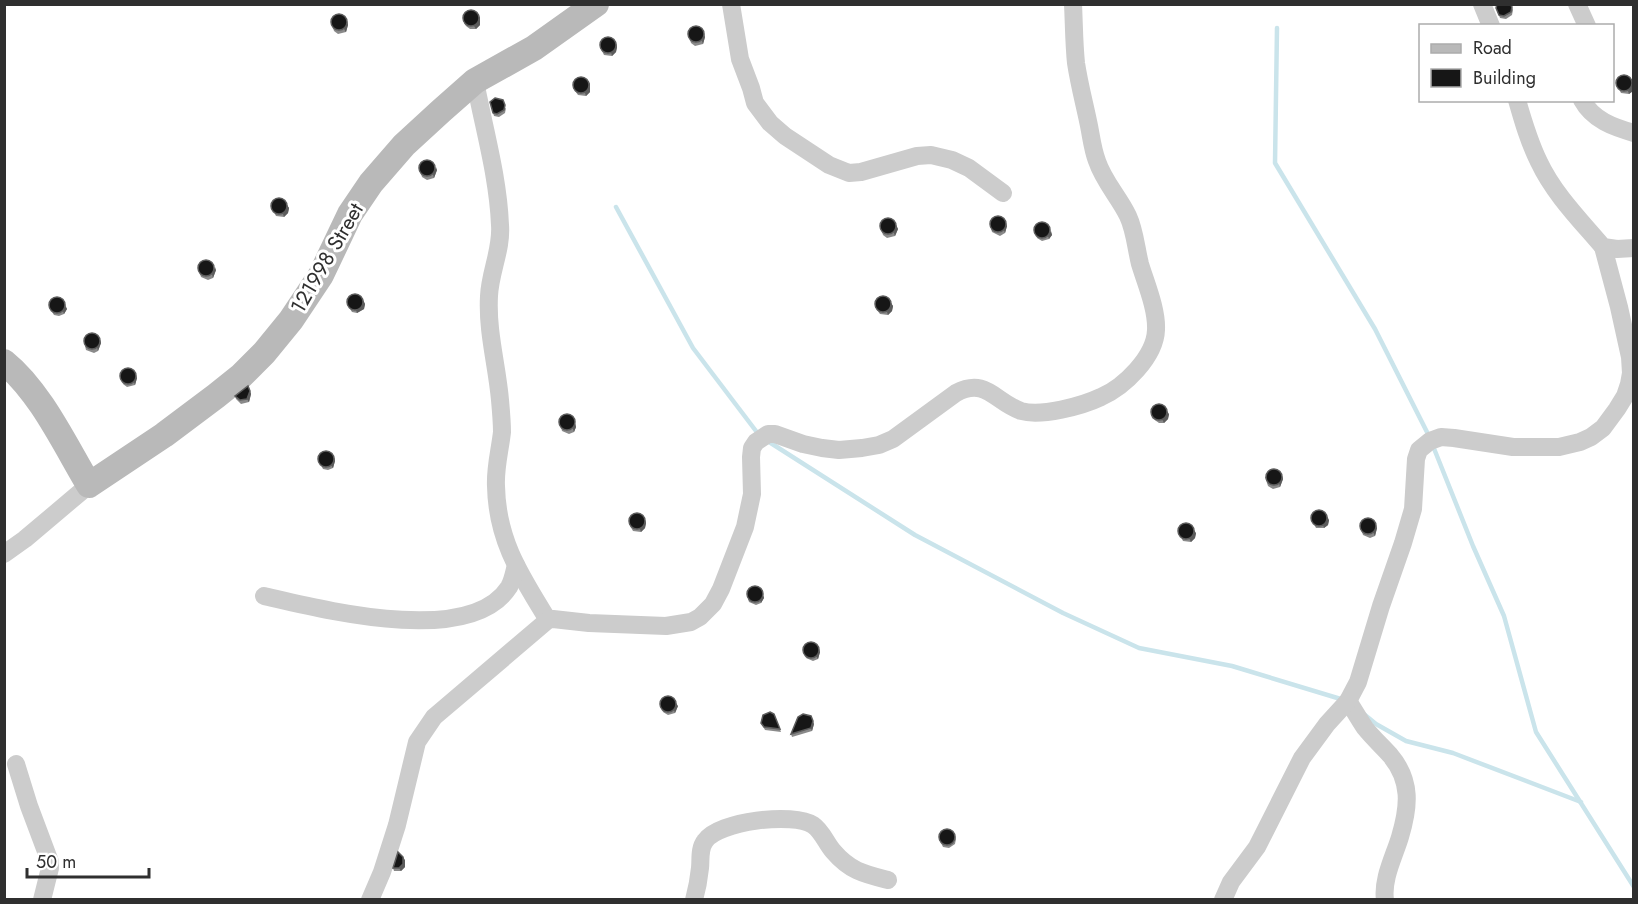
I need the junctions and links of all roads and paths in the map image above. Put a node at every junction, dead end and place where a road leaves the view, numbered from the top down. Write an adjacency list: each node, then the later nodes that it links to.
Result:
1 (596, 4): 6 (street, 121998 Street)
2 (731, 4): 10 (street)
3 (1073, 4): 19 (street)
4 (1577, 4): 5 (street)
5 (1586, 24)
6 (475, 81): 15 (street, 121998 Street); 17 (street)
7 (1518, 102): 11 (street)
8 (1583, 102): 9 (street)
9 (1634, 133)
10 (1003, 193)
11 (1604, 247): 12 (street); 14 (street)
12 (1634, 248)
13 (4, 362): 15 (street)
14 (1632, 373): 20 (street)
15 (89, 485): 16 (street)
16 (4, 554)
17 (516, 565): 18 (street); 19 (street)
18 (264, 596)
19 (548, 620): 24 (street)
20 (1348, 701): 26 (street); 27 (street)
21 (16, 764): 23 (street)
22 (888, 880): 25 (street)
23 (42, 900)
24 (370, 900)
25 (694, 900)
26 (1223, 900)
27 (1385, 900)

